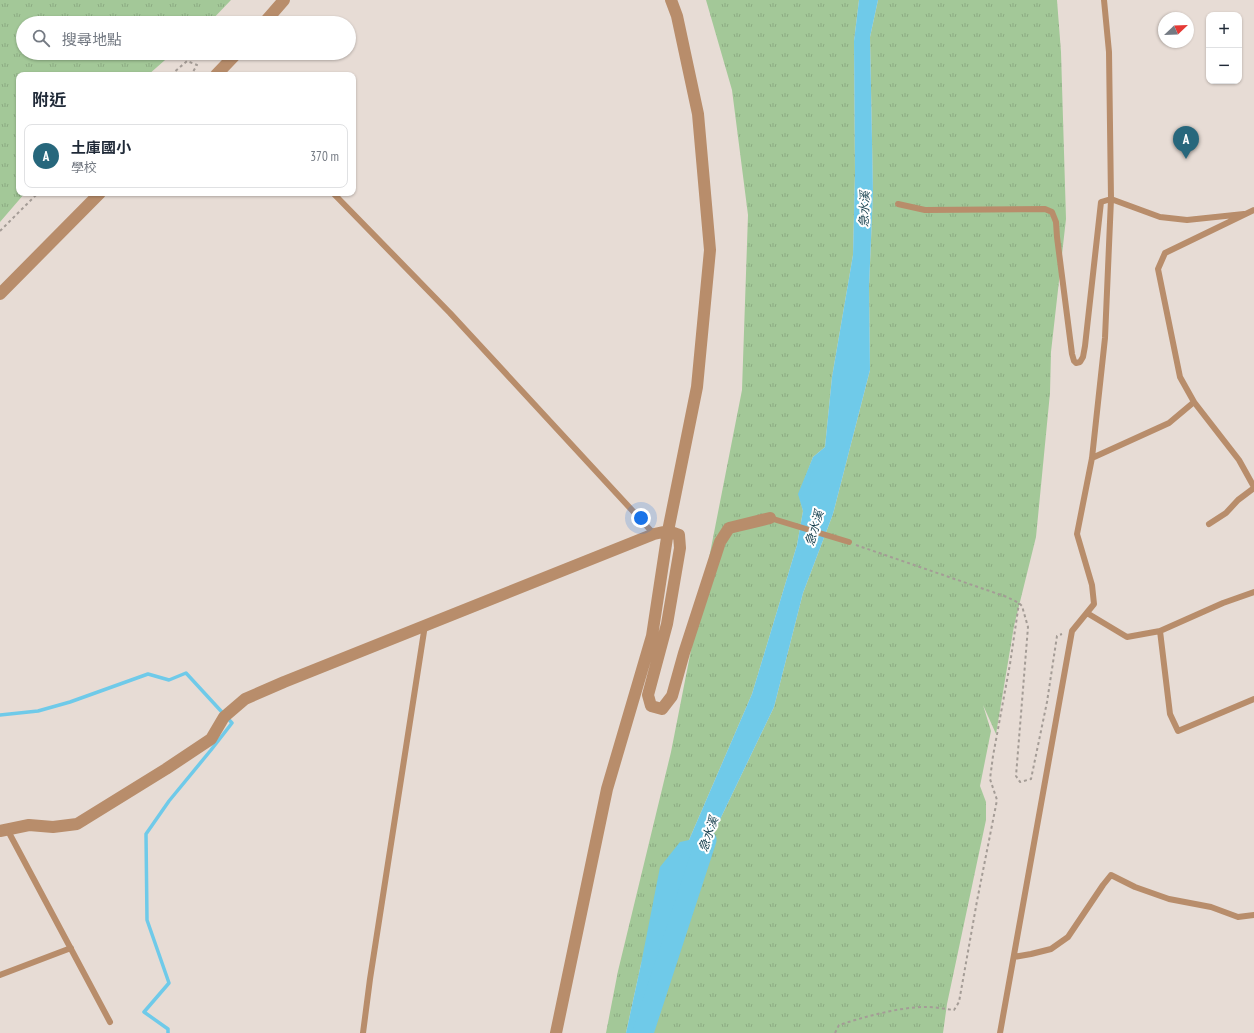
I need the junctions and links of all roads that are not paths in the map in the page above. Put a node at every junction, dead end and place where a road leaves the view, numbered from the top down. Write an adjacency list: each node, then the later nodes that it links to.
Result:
1 (284, 0): 4 (street)
2 (671, 0): 19 (street)
3 (1104, 0): 9 (lane)
4 (270, 16)
5 (230, 60): 6 (street)
6 (219, 72)
7 (97, 196): 13 (street)
8 (336, 196): 20 (lane)
9 (1111, 199): 10 (lane); 12 (lane); 15 (lane)
10 (898, 204)
11 (1254, 210): 12 (lane)
12 (1244, 214): 14 (lane)
13 (0, 294)
14 (1194, 402): 15 (lane); 16 (lane)
15 (1092, 458): 23 (lane)
16 (1254, 488): 18 (lane)
17 (770, 518): 19 (street); 21 (lane)
18 (1209, 524)
19 (668, 532): 20 (street); 34 (street)
20 (654, 534): 24 (street)
21 (849, 542)
22 (1254, 592): 25 (lane)
23 (1087, 613): 25 (lane); 30 (lane)
24 (425, 625): 27 (street); 33 (lane)
25 (1160, 631): 26 (lane)
26 (1254, 698)
27 (3, 830): 29 (lane)
28 (1254, 915): 30 (lane)
29 (71, 948): 31 (lane); 32 (lane)
30 (1014, 957): 35 (lane)
31 (0, 975)
32 (110, 1022)
33 (363, 1033)
34 (556, 1033)
35 (1000, 1033)

